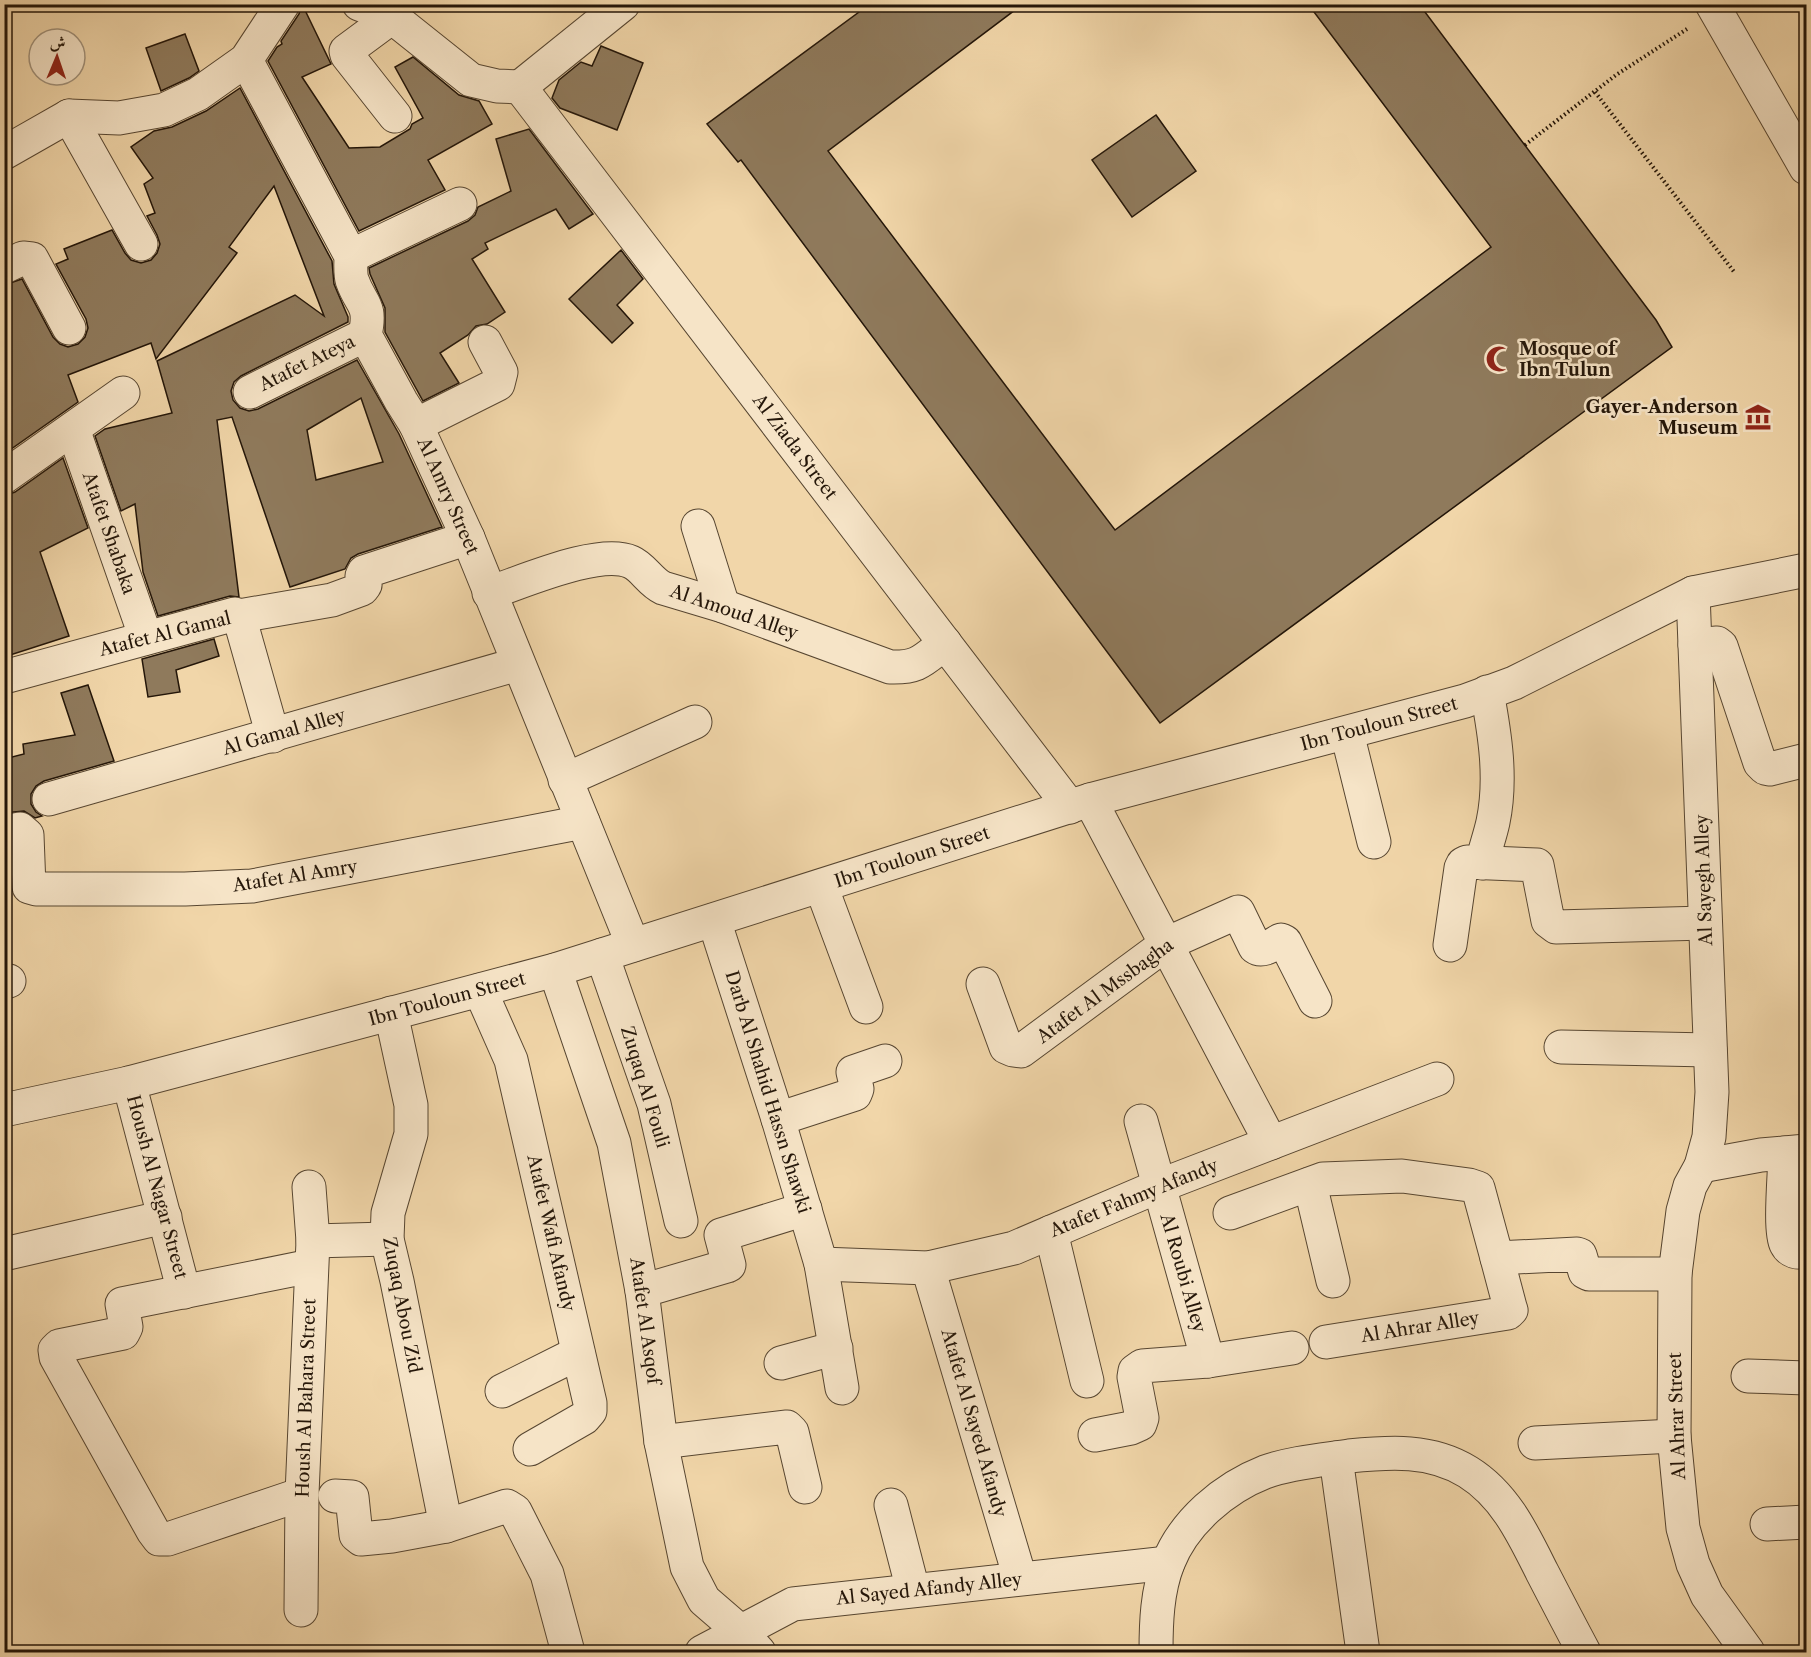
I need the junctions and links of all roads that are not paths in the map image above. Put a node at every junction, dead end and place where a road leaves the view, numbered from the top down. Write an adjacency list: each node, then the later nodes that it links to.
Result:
1 (283, 4): 6 (street)
2 (359, 4): 5 (street)
3 (623, 4): 7 (street)
4 (1713, 7): 11 (street)
5 (392, 17): 7 (street); 9 (street)
6 (246, 60): 8 (street); 14 (street, Al Amry Street)
7 (520, 87): 32 (street, Al Ziada Street)
8 (69, 116): 10 (street); 13 (street)
9 (395, 116)
10 (4, 153)
11 (1806, 168)
12 (460, 204): 14 (street)
13 (141, 244)
14 (351, 256): 17 (street, Al Amry Street)
15 (4, 267): 16 (street)
16 (69, 328)
17 (365, 335): 19 (street, Atafet Ateya); 21 (street, Al Amry Street)
18 (485, 342): 21 (street)
19 (250, 392)
20 (123, 393): 22 (street)
21 (416, 425): 25 (street, Al Amry Street)
22 (73, 429): 23 (street); 31 (street, Atafet Shabaka)
23 (4, 477)
24 (698, 526): 29 (street)
25 (468, 538): 27 (street, Al Amry Street); 30 (street)
26 (1806, 570): 28 (street, Ibn Touloun Street)
27 (489, 593): 29 (street, Al Amoud Alley); 34 (street, Al Amry Street)
28 (1693, 594): 33 (street, Al Sayegh Alley); 36 (street, Ibn Touloun Street)
29 (723, 606): 32 (street, Al Amoud Alley)
30 (239, 616): 31 (street, Atafet Al Gamal); 39 (street, Atafet Al Gamal)
31 (146, 638): 35 (street, Atafet Al Gamal)
32 (945, 643): 43 (street, Al Ziada Street)
33 (1695, 645): 40 (street); 50 (street, Al Sayegh Alley)
34 (518, 664): 39 (street, Al Gamal Alley); 41 (street, Al Amry Street)
35 (4, 677)
36 (1487, 692): 38 (street, Ibn Touloun Street); 47 (street)
37 (695, 722): 41 (street)
38 (1347, 733): 43 (street, Ibn Touloun Street); 46 (street)
39 (273, 736): 42 (street, Al Gamal Alley)
40 (1806, 760)
41 (565, 780): 44 (street, Al Amry Street)
42 (49, 799)
43 (1080, 804): 48 (street, Ibn Touloun Street); 51 (street, Al Ziada Street)
44 (583, 822): 45 (street, Atafet Al Amry); 52 (street, Al Amry Street)
45 (12, 831)
46 (1374, 842)
47 (1482, 863): 50 (street); 53 (street)
48 (821, 886): 49 (street, Ibn Touloun Street); 59 (street)
49 (714, 920): 52 (street, Ibn Touloun Street); 67 (street, Darb Al Shahid Hassn Shawki)
50 (1705, 922): 62 (street, Al Sayegh Alley)
51 (1166, 944): 56 (street, Atafet Al Mssbagha); 58 (street, Atafet Al Mssbagha); 69 (street, Al Ziada Street)
52 (633, 945): 54 (street, Ibn Touloun Street)
53 (1450, 945)
54 (602, 955): 55 (street, Ibn Touloun Street); 78 (street, Zuqaq Al Fouli)
55 (555, 970): 57 (street, Ibn Touloun Street); 89 (street, Atafet Al Asqof)
56 (983, 984)
57 (480, 990): 60 (street, Ibn Touloun Street); 94 (street, Atafet Wafi Afandy)
58 (1315, 1001)
59 (866, 1007)
60 (392, 1013): 65 (street, Ibn Touloun Street); 80 (street, Zuqaq Abou Zid)
61 (1561, 1047): 62 (street)
62 (1710, 1050): 71 (street, Al Sayegh Alley)
63 (885, 1061): 67 (street)
64 (1437, 1079): 69 (street, Atafet Fahmy Afandy)
65 (129, 1083): 66 (street, Ibn Touloun Street); 77 (street, Housh Al Nagar Street)
66 (4, 1110)
67 (778, 1119): 75 (street, Darb Al Shahid Hassn Shawki)
68 (1141, 1121): 73 (street, Al Roubi Alley)
69 (1271, 1143): 73 (street, Atafet Fahmy Afandy)
70 (1796, 1152): 71 (street); 81 (street)
71 (1701, 1166): 87 (street, Al Ahrar Street)
72 (1310, 1184): 76 (street); 84 (street); 88 (street)
73 (1159, 1186): 79 (street, Atafet Fahmy Afandy); 95 (street, Al Roubi Alley)
74 (309, 1187): 83 (street, Housh Al Bahara Street)
75 (805, 1209): 85 (street, Darb Al Shahid Hassn Shawki); 89 (street)
76 (1230, 1213)
77 (165, 1217): 82 (street); 90 (street, Housh Al Nagar Street)
78 (681, 1221)
79 (1051, 1232): 86 (street, Atafet Fahmy Afandy); 99 (street)
80 (387, 1239): 83 (street); 114 (street, Zuqaq Abou Zid)
81 (1806, 1252)
82 (4, 1254)
83 (312, 1254): 90 (street); 109 (street, Housh Al Bahara Street)
84 (1497, 1258): 87 (street); 91 (street, Al Ahrar Alley)
85 (821, 1264): 86 (street, Atafet Fahmy Afandy); 93 (street, Darb Al Shahid Hassn Shawki)
86 (928, 1268): 116 (street, Atafet Al Sayed Afandy)
87 (1675, 1274): 103 (street, Al Ahrar Street)
88 (1333, 1281)
89 (642, 1291): 104 (street, Atafet Al Asqof)
90 (184, 1292): 109 (street)
91 (1326, 1342)
92 (1292, 1347): 95 (street)
93 (836, 1348): 96 (street); 100 (street, Darb Al Shahid Hassn Shawki)
94 (578, 1353): 101 (street); 106 (street, Atafet Wafi Afandy)
95 (1208, 1361): 102 (street)
96 (781, 1363)
97 (1748, 1376): 98 (street)
98 (1806, 1378)
99 (1088, 1381)
100 (842, 1388)
101 (502, 1391)
102 (1095, 1436)
103 (1674, 1436): 105 (street); 125 (street, Al Ahrar Street)
104 (662, 1442): 108 (street); 119 (street, Atafet Al Asqof)
105 (1535, 1443)
106 (530, 1449)
107 (1336, 1458): 115 (street); 123 (street); 124 (street)
108 (805, 1487)
109 (302, 1494): 118 (street, Housh Al Bahara Street)
110 (335, 1496): 114 (street)
111 (891, 1505): 117 (street)
112 (1806, 1522): 113 (street)
113 (1767, 1524)
114 (446, 1527): 120 (street)
115 (1168, 1563): 116 (street, Al Sayed Afandy Alley); 122 (street)
116 (1020, 1578): 117 (street, Al Sayed Afandy Alley)
117 (912, 1590): 119 (street, Al Sayed Afandy Alley)
118 (301, 1610)
119 (750, 1642): 121 (street, Al Sayed Afandy Alley)
120 (568, 1653)
121 (702, 1653)
122 (1156, 1653)
123 (1363, 1653)
124 (1584, 1653)
125 (1748, 1653)

